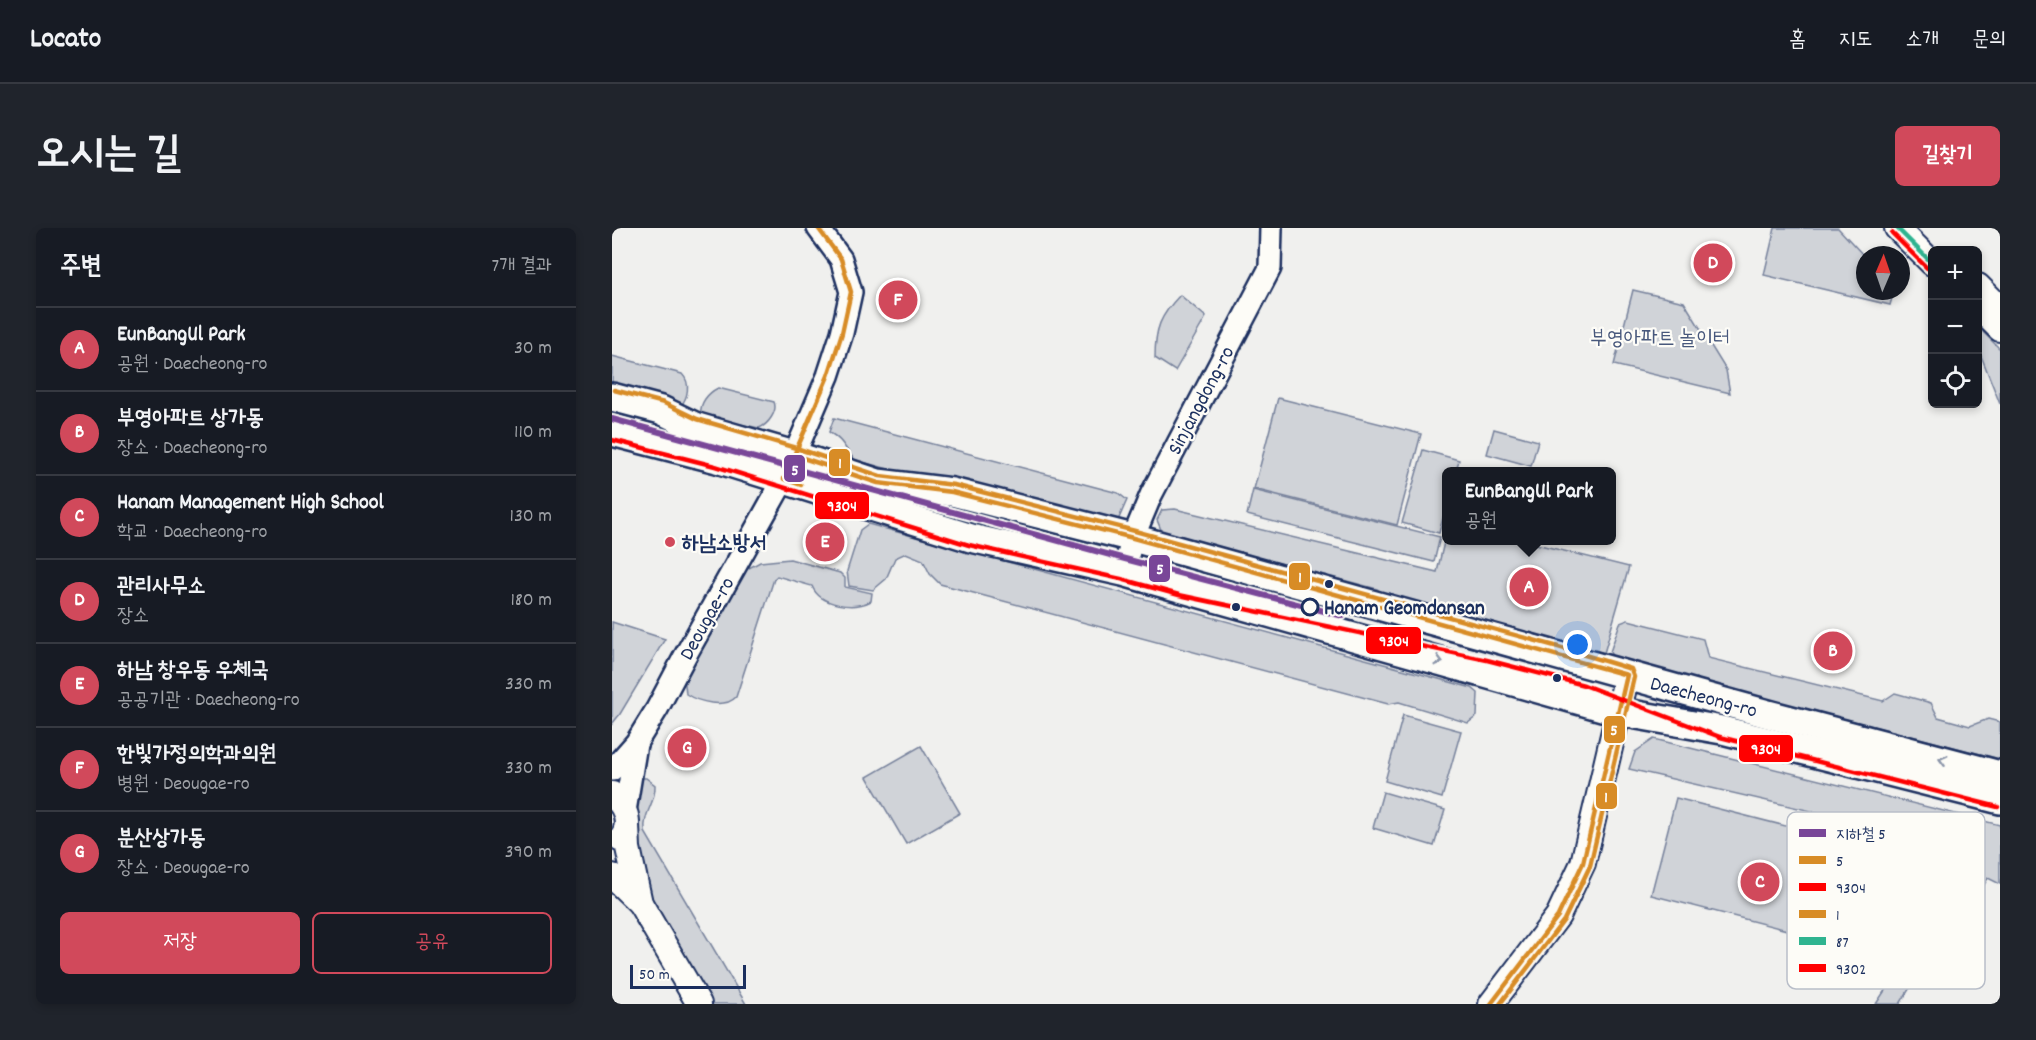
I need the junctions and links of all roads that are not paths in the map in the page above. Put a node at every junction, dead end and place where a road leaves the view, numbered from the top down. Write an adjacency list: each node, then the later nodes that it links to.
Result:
1 (818, 228): 13 (street, Deougae-ro)
2 (1271, 228): 15 (street, Sinjangdong-ro)
3 (1897, 228): 6 (main road)
4 (1918, 228): 5 (main road)
5 (1937, 246)
6 (1928, 259)
7 (1982, 291): 8 (main road)
8 (2000, 309)
9 (1982, 312): 10 (main road)
10 (2000, 329)
11 (612, 397): 13 (main road, Daecheong-ro)
12 (612, 432): 14 (main road, Daecheong-ro)
13 (794, 455): 14 (street, Deougae-ro); 15 (main road, Daecheong-ro)
14 (784, 479): 16 (main road, Daecheong-ro); 19 (street, Deougae-ro)
15 (1133, 538): 16 (street, Sinjangdong-ro); 17 (main road, Daecheong-ro)
16 (1123, 572): 18 (main road, Daecheong-ro, one-way to 18)
17 (1627, 675): 18 (main road); 21 (main road, Daecheong-ro, one-way to 17)
18 (1620, 712): 22 (main road, Daecheong-ro); 28 (main road)
19 (636, 743): 20 (street, Deougae-ro); 23 (street, Deougae-ro)
20 (612, 770)
21 (2000, 775)
22 (2000, 800)
23 (621, 810): 24 (main road); 26 (main road)
24 (612, 848)
25 (612, 876): 26 (main road)
26 (640, 903): 27 (main road)
27 (699, 1004)
28 (1491, 1004)

